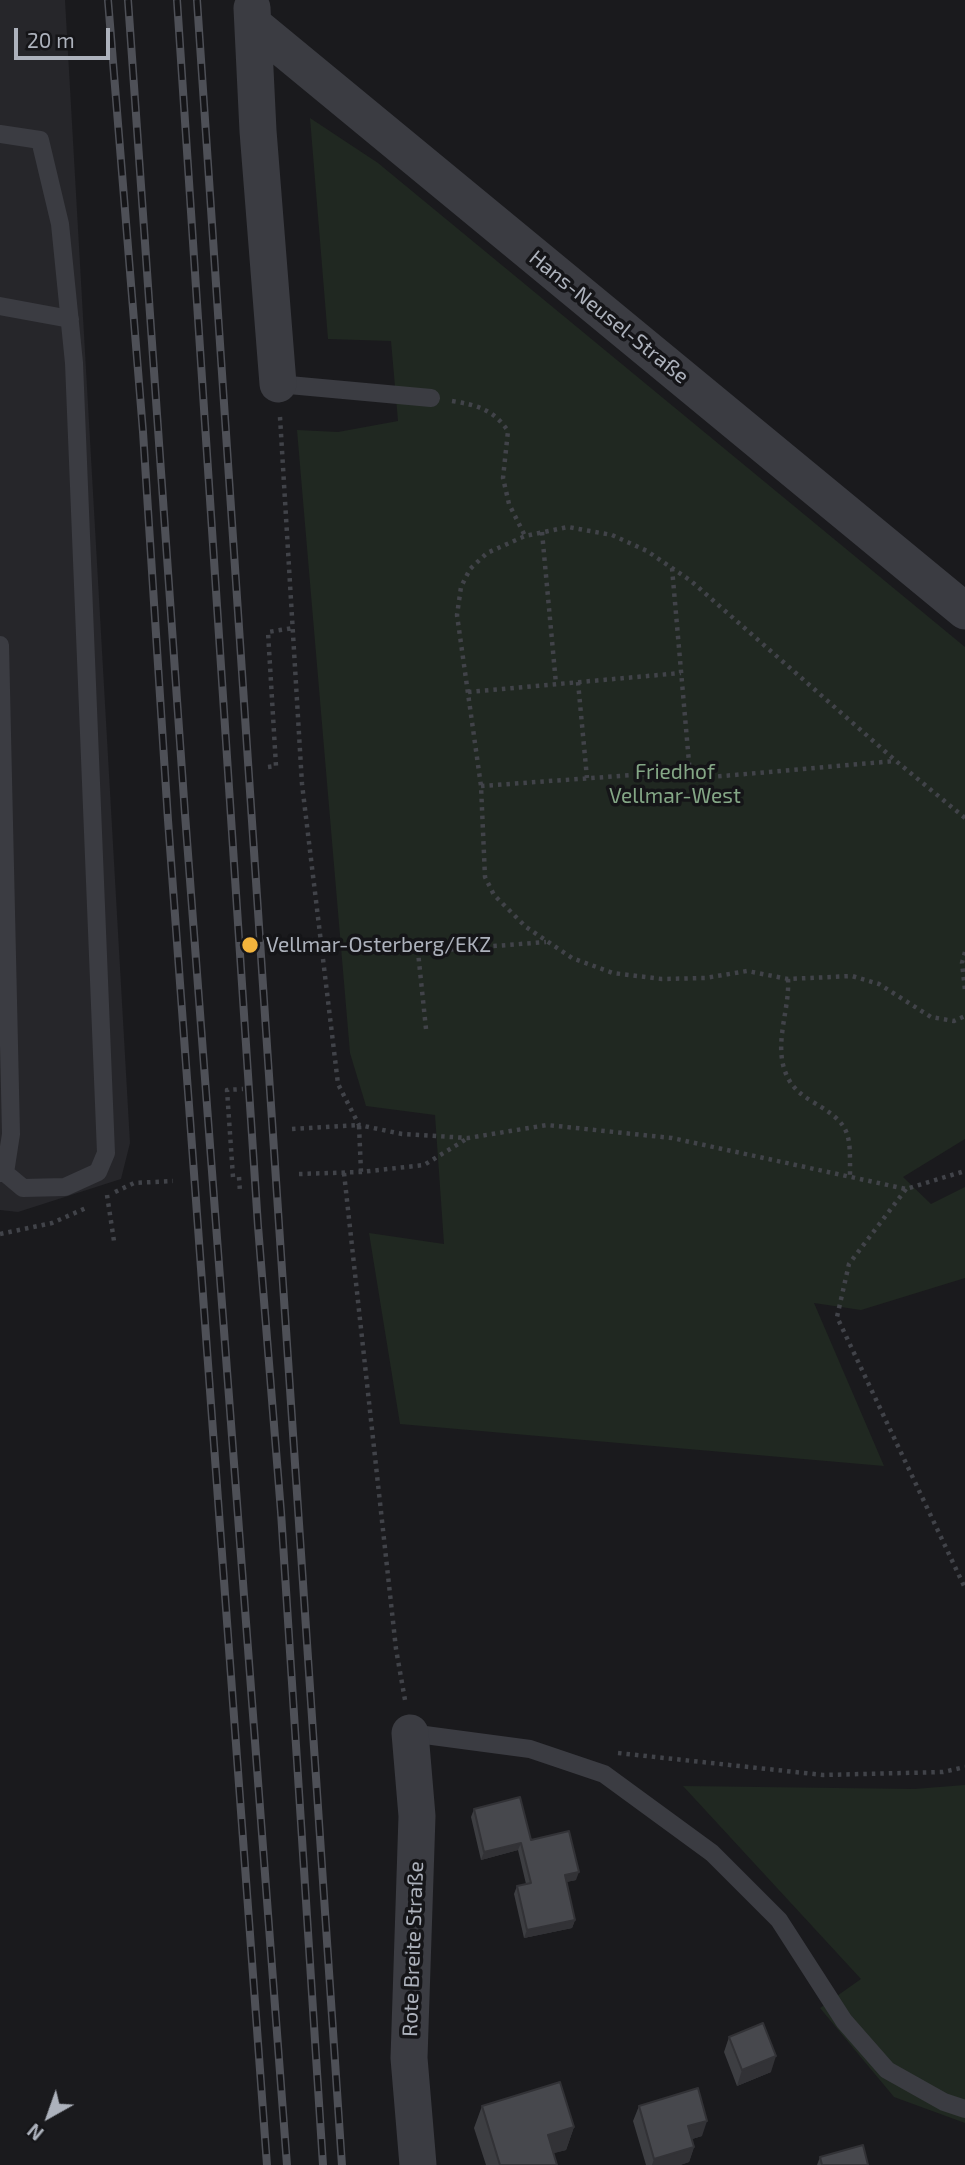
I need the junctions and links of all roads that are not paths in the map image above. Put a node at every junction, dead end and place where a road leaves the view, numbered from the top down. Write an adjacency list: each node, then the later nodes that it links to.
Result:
1 (252, 12): 5 (street, Hans-Neusel-Straße); 7 (street, Hans-Neusel-Straße)
2 (0, 134): 4 (lane)
3 (0, 306): 4 (lane)
4 (70, 319): 9 (lane)
5 (278, 384): 6 (lane)
6 (431, 398)
7 (965, 611)
8 (0, 645): 9 (lane)
9 (3, 1173)
10 (410, 1733): 11 (lane); 12 (street, Rote Breite Straße)
11 (965, 2109)
12 (418, 2165)

